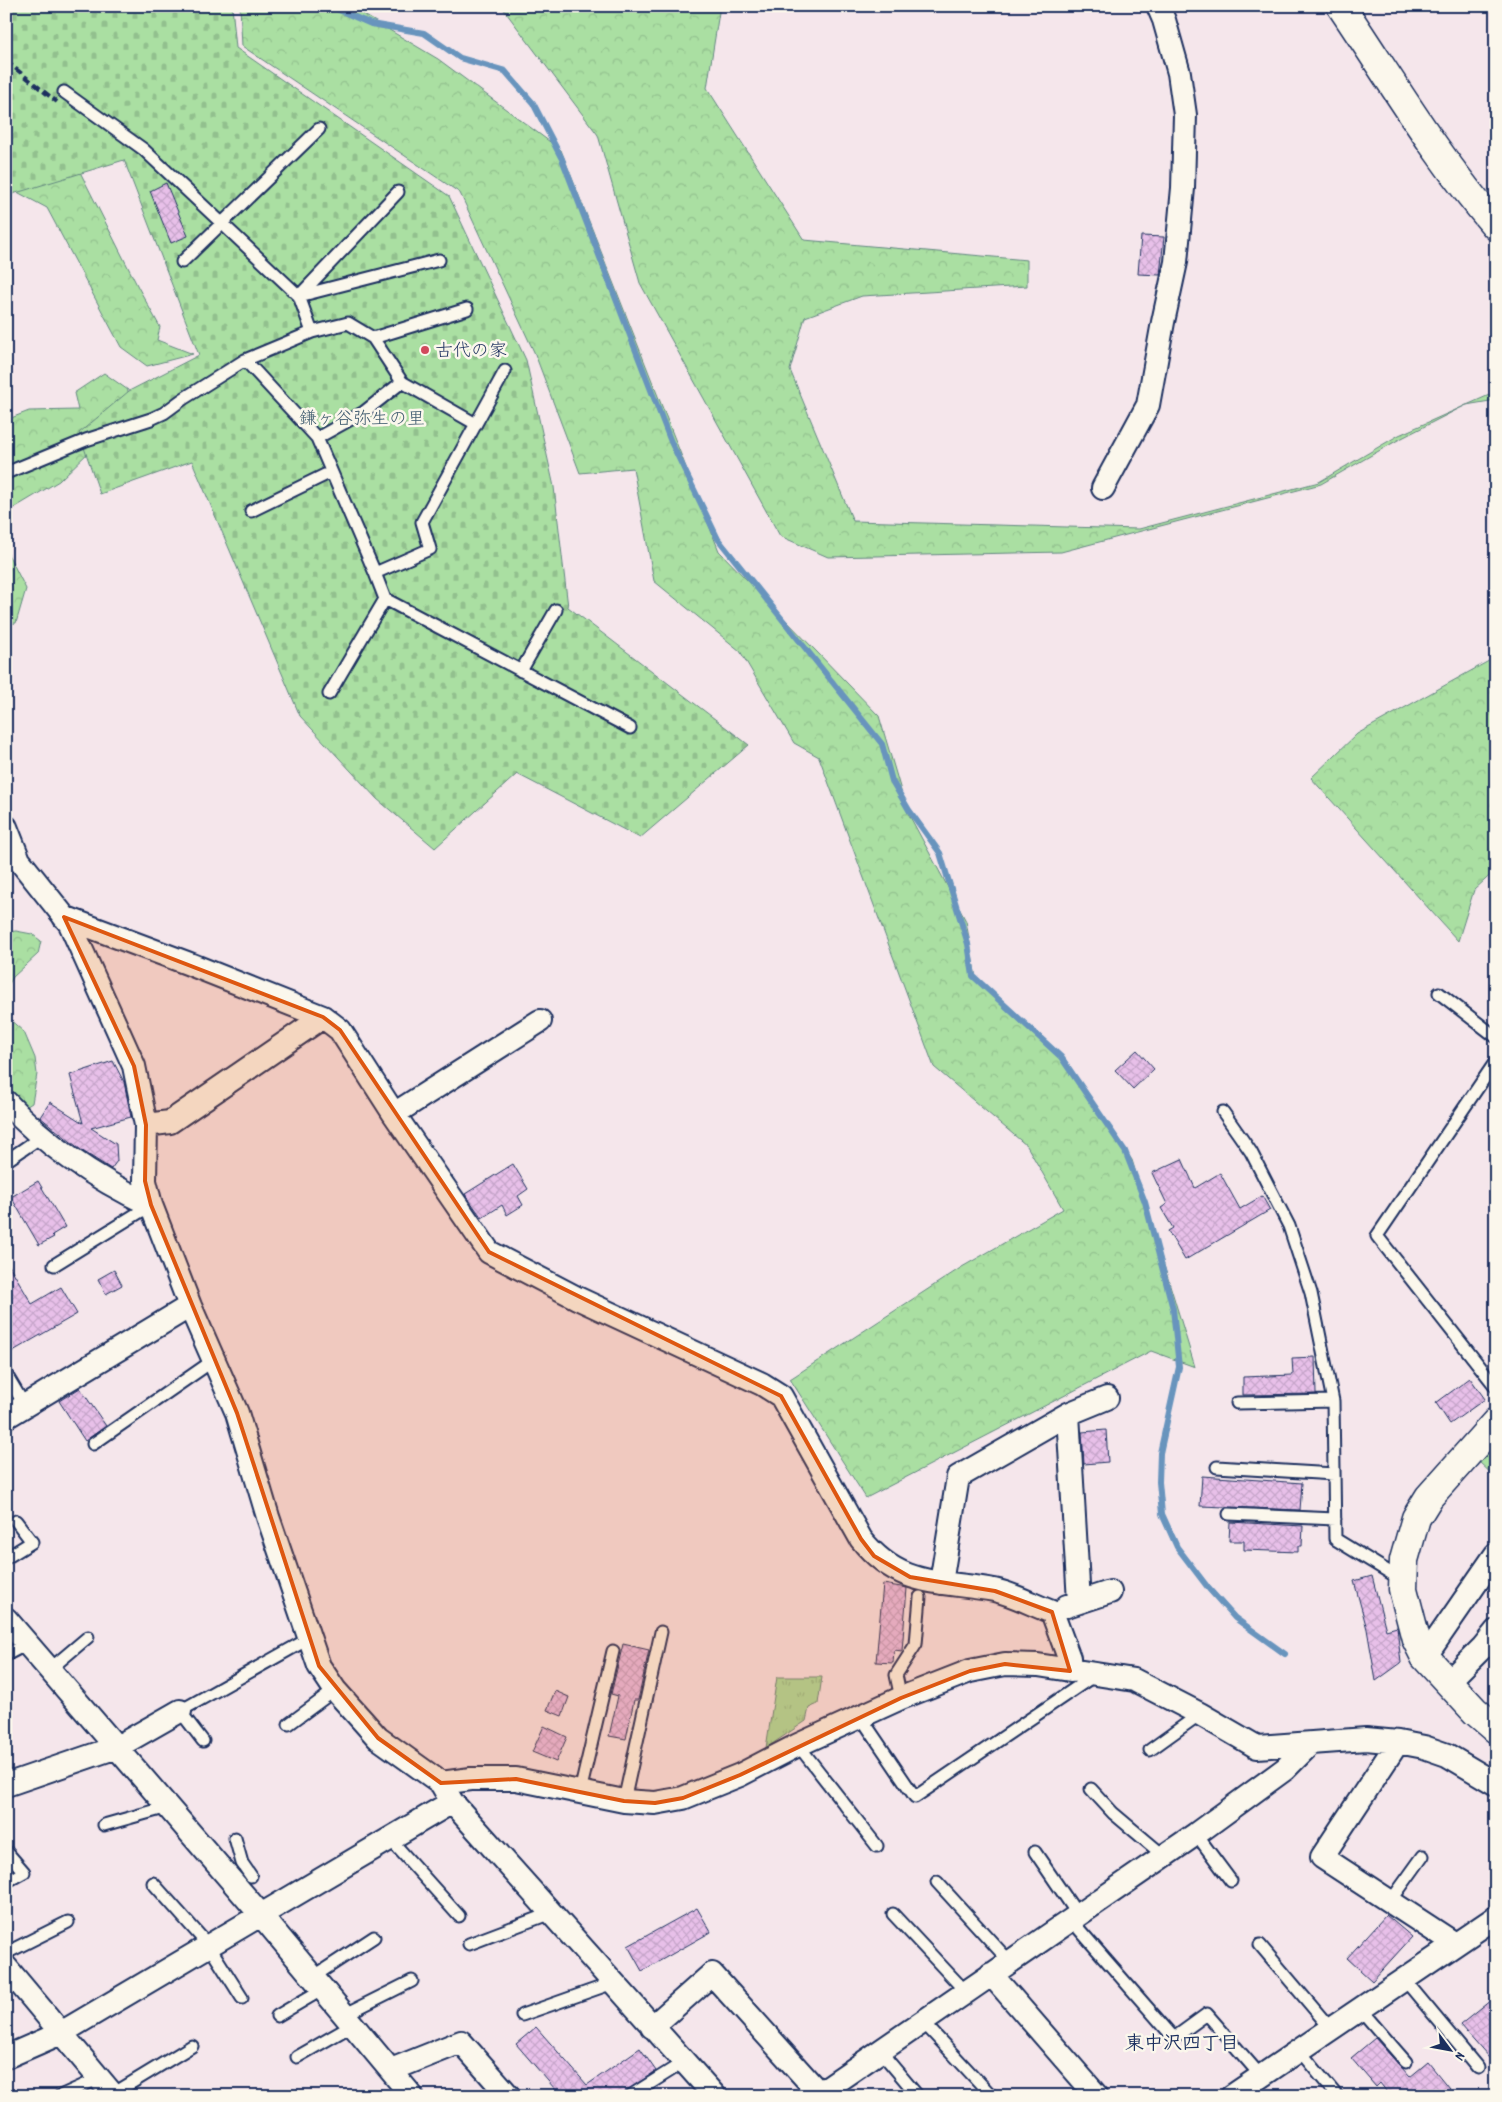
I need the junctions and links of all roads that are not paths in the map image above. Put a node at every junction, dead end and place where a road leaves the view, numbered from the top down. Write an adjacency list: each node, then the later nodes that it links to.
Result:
1 (1158, 6): 21 (street)
2 (1341, 6): 7 (street)
3 (64, 92): 6 (lane)
4 (319, 129): 6 (lane)
5 (398, 192): 10 (lane)
6 (223, 224): 9 (lane); 10 (lane)
7 (1496, 226)
8 (439, 260): 10 (lane)
9 (182, 262)
10 (299, 296): 12 (lane)
11 (467, 309): 13 (lane)
12 (312, 332): 13 (lane); 14 (lane)
13 (374, 338): 16 (lane)
14 (245, 360): 18 (lane); 20 (lane)
15 (505, 371): 17 (lane)
16 (402, 382): 17 (lane); 18 (lane)
17 (476, 424): 23 (lane)
18 (316, 438): 19 (lane)
19 (331, 472): 22 (lane); 23 (lane)
20 (6, 473)
21 (1103, 488)
22 (251, 511)
23 (375, 573): 24 (lane)
24 (385, 599): 26 (lane); 27 (lane)
25 (556, 610): 26 (lane)
26 (521, 671): 28 (lane)
27 (329, 694)
28 (630, 728)
29 (6, 827): 30 (street)
30 (64, 917): 32 (street); 39 (street)
31 (1439, 993): 34 (lane)
32 (323, 1017): 38 (street); 39 (street)
33 (540, 1021): 38 (street)
34 (1496, 1037)
35 (1496, 1061): 47 (lane)
36 (6, 1102): 40 (street)
37 (1223, 1112): 49 (lane)
38 (394, 1114): 63 (street)
39 (146, 1125): 42 (street)
40 (41, 1137): 41 (lane); 42 (street)
41 (6, 1161)
42 (151, 1205): 43 (lane); 44 (street)
43 (54, 1265)
44 (190, 1306): 45 (street); 51 (street)
45 (214, 1360): 54 (lane); 72 (street)
46 (6, 1374): 51 (lane)
47 (1496, 1387)
48 (1107, 1398): 52 (street)
49 (1333, 1401): 50 (lane); 56 (lane)
50 (1237, 1404)
51 (16, 1411)
52 (1068, 1414): 63 (street); 66 (street)
53 (1496, 1422): 62 (street)
54 (93, 1444)
55 (1217, 1467): 56 (lane)
56 (1334, 1474): 58 (lane)
57 (1229, 1514): 58 (lane)
58 (1335, 1520): 62 (lane)
59 (16, 1521): 61 (lane)
60 (1496, 1554): 76 (street)
61 (6, 1558)
62 (1404, 1580): 76 (street)
63 (942, 1583): 67 (street)
64 (1110, 1592): 66 (street)
65 (920, 1597): 82 (lane)
66 (1079, 1602): 67 (street)
67 (1052, 1612): 78 (street)
68 (6, 1619): 73 (street)
69 (1496, 1631): 80 (street)
70 (661, 1632): 99 (lane)
71 (88, 1637): 77 (lane)
72 (310, 1638): 81 (street); 83 (lane)
73 (28, 1644): 75 (lane); 77 (street)
74 (612, 1651): 98 (lane)
75 (6, 1655)
76 (1425, 1657): 80 (street)
77 (49, 1670): 92 (street)
78 (1070, 1671): 79 (street); 82 (street)
79 (1096, 1674): 84 (street); 85 (lane)
80 (1448, 1683): 87 (street)
81 (335, 1690): 86 (lane); 94 (street)
82 (901, 1698): 85 (street)
83 (180, 1711): 88 (lane); 92 (street)
84 (1200, 1714): 91 (street); 93 (lane)
85 (860, 1716): 90 (street)
86 (289, 1724)
87 (1496, 1729)
88 (203, 1742)
89 (1398, 1742): 91 (street); 95 (street); 117 (street)
90 (798, 1744): 99 (street); 106 (lane)
91 (1309, 1745): 103 (street)
92 (117, 1747): 96 (street); 101 (street)
93 (1150, 1750)
94 (441, 1783): 98 (street); 100 (street)
95 (1496, 1784)
96 (6, 1785)
97 (1091, 1789): 109 (lane)
98 (580, 1792): 99 (street)
99 (624, 1801)
100 (452, 1802): 105 (street); 118 (street)
101 (168, 1807): 102 (lane); 111 (street)
102 (104, 1824)
103 (1196, 1834): 109 (street); 113 (lane)
104 (235, 1838): 111 (lane)
105 (390, 1839): 120 (street); 121 (lane)
106 (877, 1846)
107 (6, 1851): 114 (lane)
108 (1035, 1852): 122 (lane)
109 (1164, 1856): 122 (street)
110 (1422, 1856): 117 (lane)
111 (234, 1869): 112 (lane); 120 (street)
112 (251, 1876)
113 (1231, 1881)
114 (6, 1882)
115 (936, 1882): 131 (lane)
116 (153, 1883): 129 (lane)
117 (1390, 1902): 127 (street)
118 (551, 1913): 126 (lane); 137 (street)
119 (893, 1914): 138 (lane)
120 (261, 1915): 129 (street); 136 (street)
121 (459, 1916)
122 (1074, 1918): 131 (street); 157 (lane)
123 (1495, 1919): 127 (street)
124 (68, 1922): 130 (lane)
125 (374, 1937): 136 (lane)
126 (469, 1944)
127 (1455, 1944): 134 (street)
128 (1260, 1945): 146 (lane)
129 (209, 1946): 139 (lane); 147 (street)
130 (6, 1953)
131 (1010, 1962): 133 (street)
132 (6, 1968): 147 (street)
133 (991, 1974): 138 (street); 167 (street)
134 (1404, 1979): 140 (street); 155 (lane)
135 (412, 1981): 143 (lane)
136 (318, 1983): 142 (lane); 143 (street)
137 (613, 1983): 141 (lane); 145 (street)
138 (966, 1992): 144 (street)
139 (242, 1998)
140 (1360, 2009): 146 (street); 154 (lane)
141 (522, 2015)
142 (277, 2016)
143 (349, 2020): 151 (lane); 156 (street)
144 (923, 2022): 150 (street); 166 (lane)
145 (652, 2027): 153 (street); 159 (street)
146 (1331, 2029): 149 (street)
147 (61, 2033): 152 (street); 158 (street)
148 (192, 2046): 158 (lane)
149 (1299, 2050): 157 (street); 168 (lane)
150 (880, 2051): 159 (street); 165 (lane)
151 (297, 2057)
152 (6, 2058)
153 (684, 2062): 163 (lane); 164 (street)
154 (1406, 2062)
155 (1478, 2068)
156 (391, 2070): 161 (street); 162 (street)
157 (1248, 2088)
158 (109, 2089): 160 (lane)
159 (817, 2094)
160 (60, 2096)
161 (412, 2096)
162 (509, 2096)
163 (630, 2096)
164 (714, 2096)
165 (918, 2096)
166 (992, 2096)
167 (1097, 2096)
168 (1338, 2096)

